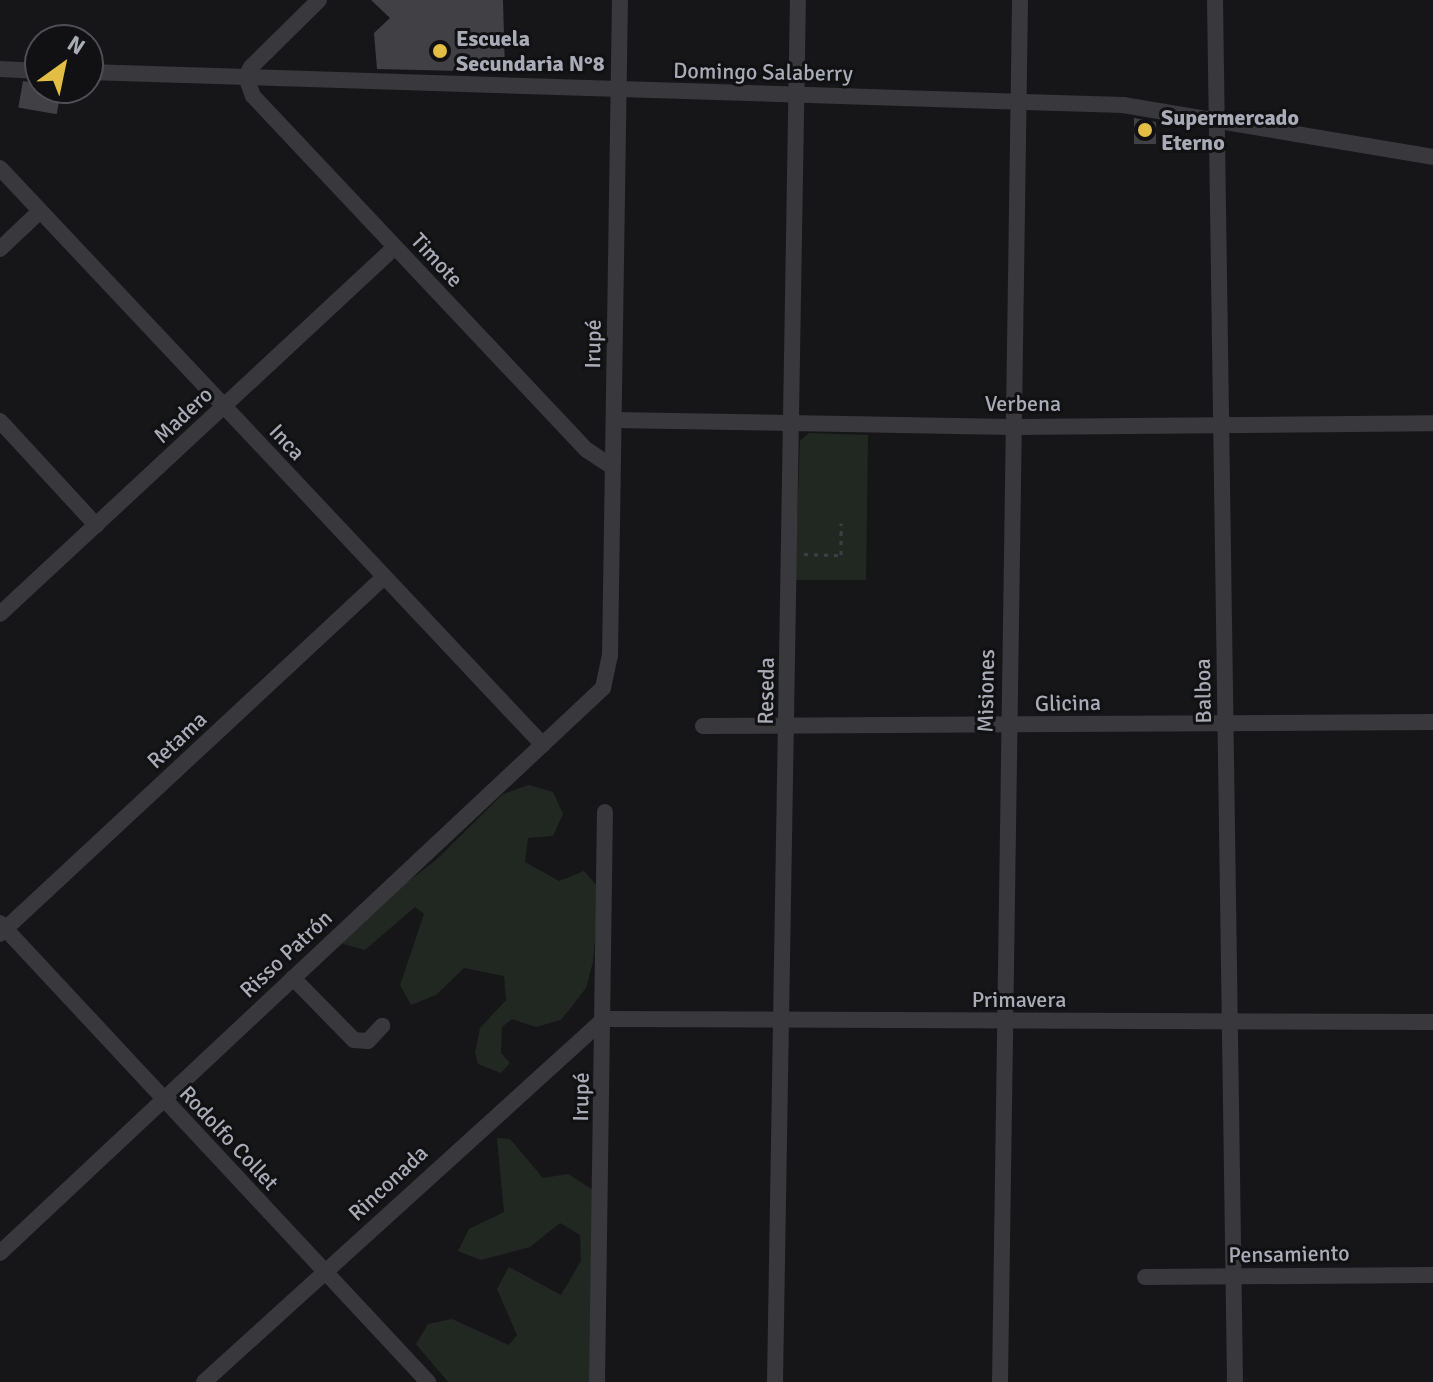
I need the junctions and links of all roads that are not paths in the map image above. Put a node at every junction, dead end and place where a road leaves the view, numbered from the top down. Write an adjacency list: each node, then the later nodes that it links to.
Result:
1 (319, 0): 9 (street)
2 (620, 0): 10 (street, Irupé)
3 (798, 0): 11 (street, Reseda)
4 (1020, 0): 12 (street, Misiones)
5 (1215, 0): 13 (street, Balboa)
6 (0, 69): 7 (street)
7 (24, 70)
8 (104, 73): 9 (street, Domingo Salaberry)
9 (246, 77): 10 (street, Domingo Salaberry); 17 (street, Timote)
10 (619, 90): 11 (street, Domingo Salaberry); 20 (street, Irupé)
11 (797, 95): 12 (street, Domingo Salaberry); 24 (street, Reseda)
12 (1020, 100): 13 (street, Domingo Salaberry); 25 (street, Misiones)
13 (1214, 116): 14 (street, Domingo Salaberry); 22 (street, Balboa)
14 (1433, 157)
15 (0, 168): 16 (street, Inca)
16 (40, 211): 18 (street); 19 (street, Inca)
17 (395, 247): 19 (street, Madero); 26 (street, Timote)
18 (0, 249)
19 (224, 407): 27 (street, Madero); 28 (street, Inca)
20 (614, 420): 24 (street, Verbena); 26 (street, Irupé)
21 (0, 421): 27 (street)
22 (1221, 423): 23 (street, Verbena); 25 (street, Verbena); 32 (street, Balboa)
23 (1433, 423)
24 (791, 424): 25 (street, Verbena); 34 (street, Reseda)
25 (1011, 427): 35 (street, Misiones)
26 (608, 464): 30 (street, Irupé)
27 (96, 525): 29 (street, Madero)
28 (383, 578): 36 (street, Inca); 38 (street, Retama)
29 (0, 614)
30 (603, 688): 36 (street, Risso Patrón)
31 (1433, 722): 32 (street, Glicina)
32 (1226, 723): 35 (street, Glicina); 44 (street, Balboa)
33 (703, 726): 34 (street, Glicina)
34 (787, 726): 35 (street, Glicina); 41 (street, Reseda)
35 (1008, 726): 43 (street, Misiones)
36 (543, 745): 39 (street, Risso Patrón)
37 (605, 812): 40 (street, Irupé)
38 (2, 928): 46 (street, Rodolfo Collet)
39 (293, 978): 45 (street); 46 (street, Risso Patrón)
40 (604, 1019): 41 (street, Primavera); 48 (street, Rinconada); 54 (street, Irupé)
41 (781, 1020): 43 (street, Primavera); 55 (street, Reseda)
42 (1433, 1022): 44 (street, Primavera)
43 (1002, 1023): 44 (street, Primavera); 56 (street, Misiones)
44 (1229, 1023): 51 (street, Balboa)
45 (382, 1026)
46 (165, 1100): 47 (street, Risso Patrón); 48 (street, Rodolfo Collet)
47 (0, 1253)
48 (324, 1272): 52 (street, Rinconada); 53 (street, Rodolfo Collet)
49 (1433, 1275): 51 (street, Pensamiento)
50 (1145, 1277): 51 (street, Pensamiento)
51 (1232, 1277): 57 (street, Balboa)
52 (204, 1382)
53 (428, 1382)
54 (597, 1382)
55 (775, 1382)
56 (1000, 1382)
57 (1235, 1382)

